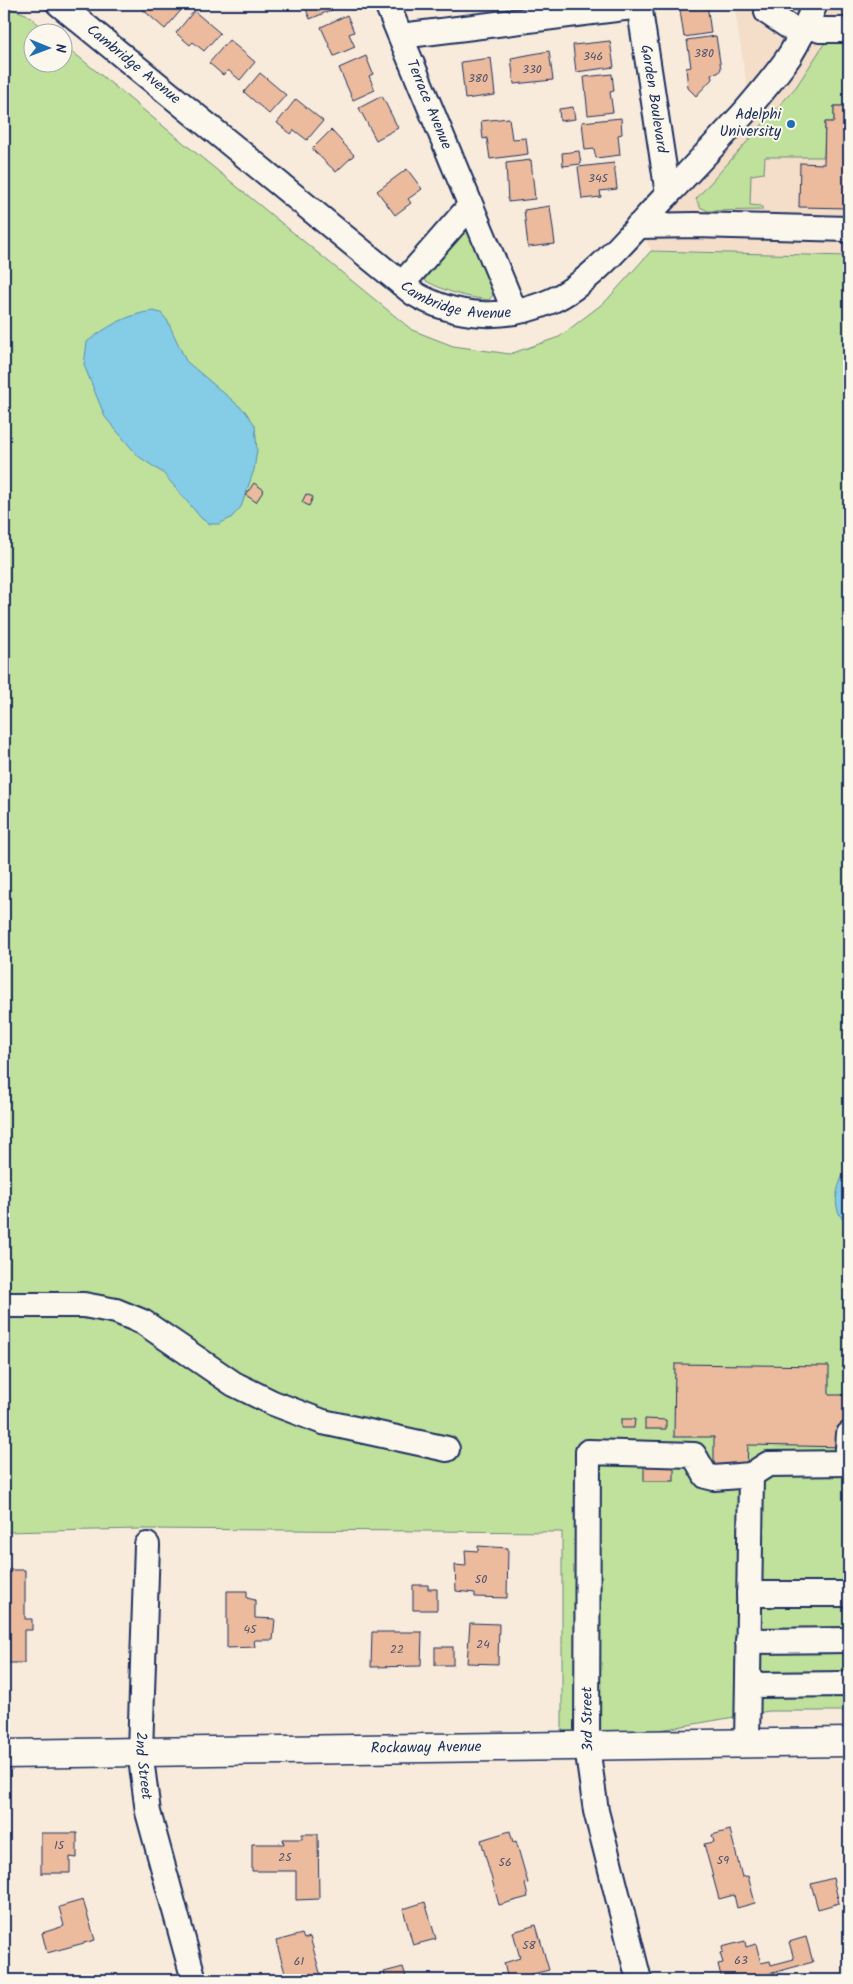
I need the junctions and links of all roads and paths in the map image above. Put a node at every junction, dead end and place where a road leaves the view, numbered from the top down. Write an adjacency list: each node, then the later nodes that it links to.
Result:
1 (59, 4): 13 (street, Cambridge Avenue)
2 (387, 4): 7 (street, Terrace Avenue)
3 (640, 5): 7 (street); 8 (street, Garden Boulevard)
4 (767, 12): 5 (street)
5 (808, 21): 6 (street); 8 (street, Cambridge Avenue)
6 (849, 30)
7 (401, 36): 9 (street, Terrace Avenue)
8 (676, 186): 10 (street, Garden Boulevard); 11 (street, Cambridge Avenue)
9 (470, 206): 13 (street); 14 (street, Terrace Avenue)
10 (695, 224): 11 (street); 12 (street)
11 (638, 226): 14 (street, Cambridge Avenue)
12 (849, 229)
13 (402, 284): 14 (street, Cambridge Avenue)
14 (515, 312)
15 (4, 1305): 17 (street)
16 (849, 1434): 18 (street)
17 (447, 1449)
18 (848, 1463): 19 (street)
19 (751, 1475): 21 (street); 29 (street, 3rd Street)
20 (147, 1545): 30 (street, 2nd Street)
21 (749, 1594): 22 (street); 24 (street)
22 (849, 1594)
23 (849, 1640): 24 (street)
24 (748, 1641): 26 (street)
25 (849, 1684): 26 (street)
26 (748, 1685): 28 (street)
27 (849, 1742): 28 (main road, Rockaway Avenue)
28 (747, 1744): 29 (main road, Rockaway Avenue)
29 (587, 1747): 30 (main road, Rockaway Avenue); 33 (street, 3rd Street)
30 (140, 1751): 31 (main road, Rockaway Avenue); 32 (street, 2nd Street)
31 (4, 1754)
32 (194, 1980)
33 (639, 1980)

